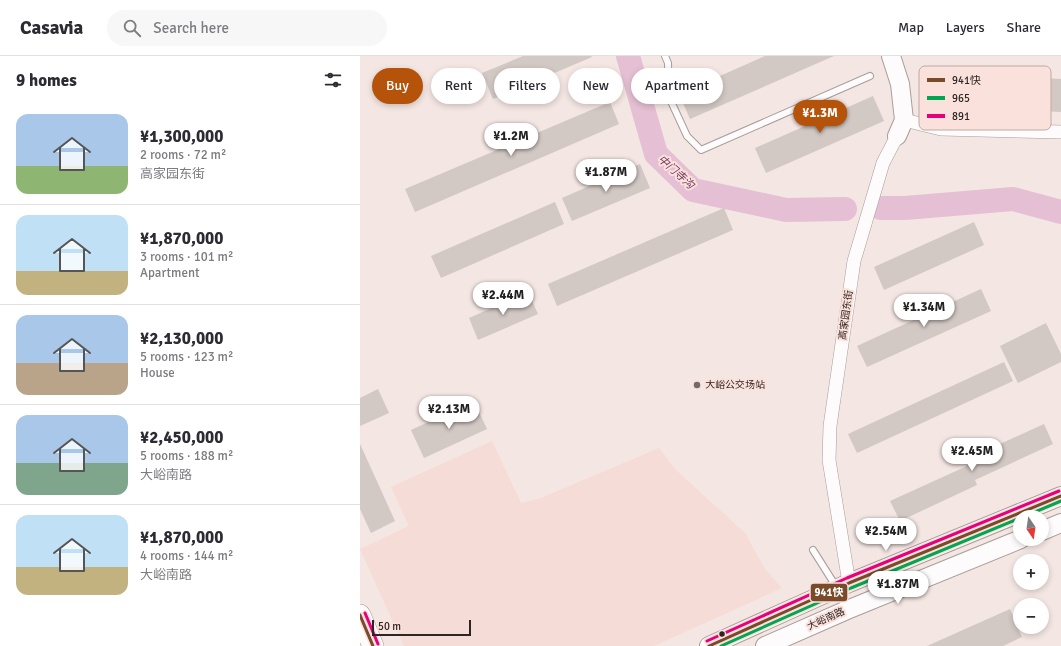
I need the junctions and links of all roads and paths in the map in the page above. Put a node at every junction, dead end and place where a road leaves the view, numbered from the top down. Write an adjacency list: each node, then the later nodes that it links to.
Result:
1 (665, 56): 3 (lane)
2 (891, 56): 4 (main road)
3 (870, 76)
4 (900, 128): 5 (street); 13 (street, 高家园东街)
5 (919, 128)
6 (981, 130): 7 (street)
7 (1061, 132)
8 (1061, 496): 13 (main road)
9 (1061, 523): 10 (main road)
10 (1049, 528)
11 (1013, 542): 14 (main road, 大峪南路)
12 (813, 550): 13 (lane)
13 (843, 586): 14 (lane); 17 (main road)
14 (847, 610): 18 (main road, 大峪南路)
15 (360, 615): 16 (main road)
16 (373, 646)
17 (709, 646)
18 (765, 646)

